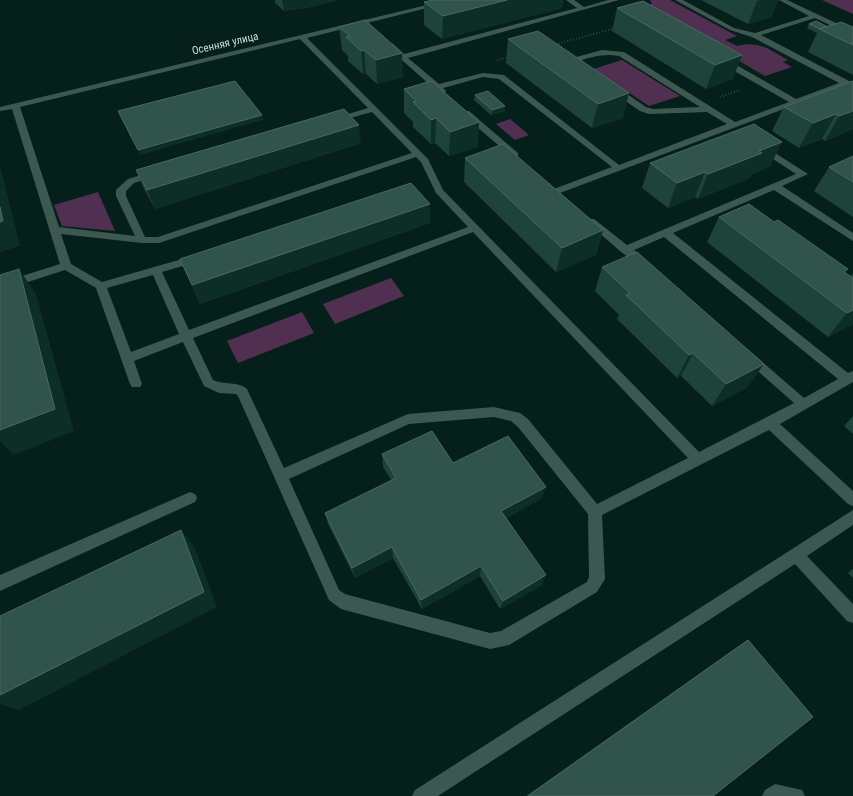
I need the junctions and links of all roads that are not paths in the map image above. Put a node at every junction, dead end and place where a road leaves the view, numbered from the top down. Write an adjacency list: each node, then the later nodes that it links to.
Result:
1 (456, 0): 9 (street, Осенняя улица)
2 (569, 0): 7 (street)
3 (616, 0): 6 (street); 7 (street)
4 (678, 0): 14 (street)
5 (782, 0): 8 (street)
6 (624, 5)
7 (583, 9): 10 (street)
8 (816, 16): 13 (street); 14 (street)
9 (363, 22): 11 (street); 15 (street, Осенняя улица)
10 (521, 26): 12 (street); 18 (street)
11 (373, 31)
12 (528, 31)
13 (853, 34)
14 (755, 35): 23 (street)
15 (302, 36): 27 (street, Осенняя улица); 30 (street)
16 (380, 37): 18 (street)
17 (550, 46): 20 (street)
18 (402, 57): 24 (street)
19 (717, 58): 26 (street)
20 (572, 61): 21 (street); 31 (street)
21 (588, 72)
22 (604, 82): 31 (street)
23 (849, 85): 26 (street)
24 (438, 87): 25 (street); 37 (street)
25 (452, 100)
26 (794, 102): 33 (street)
27 (15, 105): 29 (street, Осенняя улица); 43 (street)
28 (460, 107): 36 (street)
29 (0, 109)
30 (374, 109): 32 (street); 35 (street)
31 (708, 109): 33 (street)
32 (327, 123)
33 (733, 128): 37 (street)
34 (753, 143): 39 (street)
35 (418, 154): 42 (street); 46 (street)
36 (519, 159)
37 (618, 168): 40 (street)
38 (167, 170): 46 (street)
39 (775, 186): 44 (street); 45 (street)
40 (556, 191)
41 (584, 215): 47 (street)
42 (475, 228): 54 (street); 61 (street)
43 (55, 230): 46 (street); 49 (street)
44 (666, 233): 47 (street); 57 (street)
45 (853, 238)
46 (142, 240)
47 (625, 250): 51 (street)
48 (203, 256): 50 (street)
49 (66, 266): 52 (street); 53 (street)
50 (157, 272): 52 (street); 54 (street)
51 (655, 273)
52 (101, 286): 56 (street)
53 (0, 287)
54 (186, 336): 56 (street); 62 (street)
55 (736, 345): 59 (street)
56 (128, 358): 58 (street)
57 (850, 378): 59 (street)
58 (136, 384)
59 (803, 404): 60 (street)
60 (770, 423): 61 (street); 64 (street)
61 (697, 458): 65 (street)
62 (281, 476): 65 (street); 65 (street)
63 (190, 498): 68 (street)
64 (853, 500)
65 (595, 512)
66 (853, 517): 67 (street)
67 (796, 555): 69 (street); 70 (street)
68 (0, 583)
69 (853, 615)
70 (421, 796)
71 (771, 796): 72 (street)
72 (796, 796)

